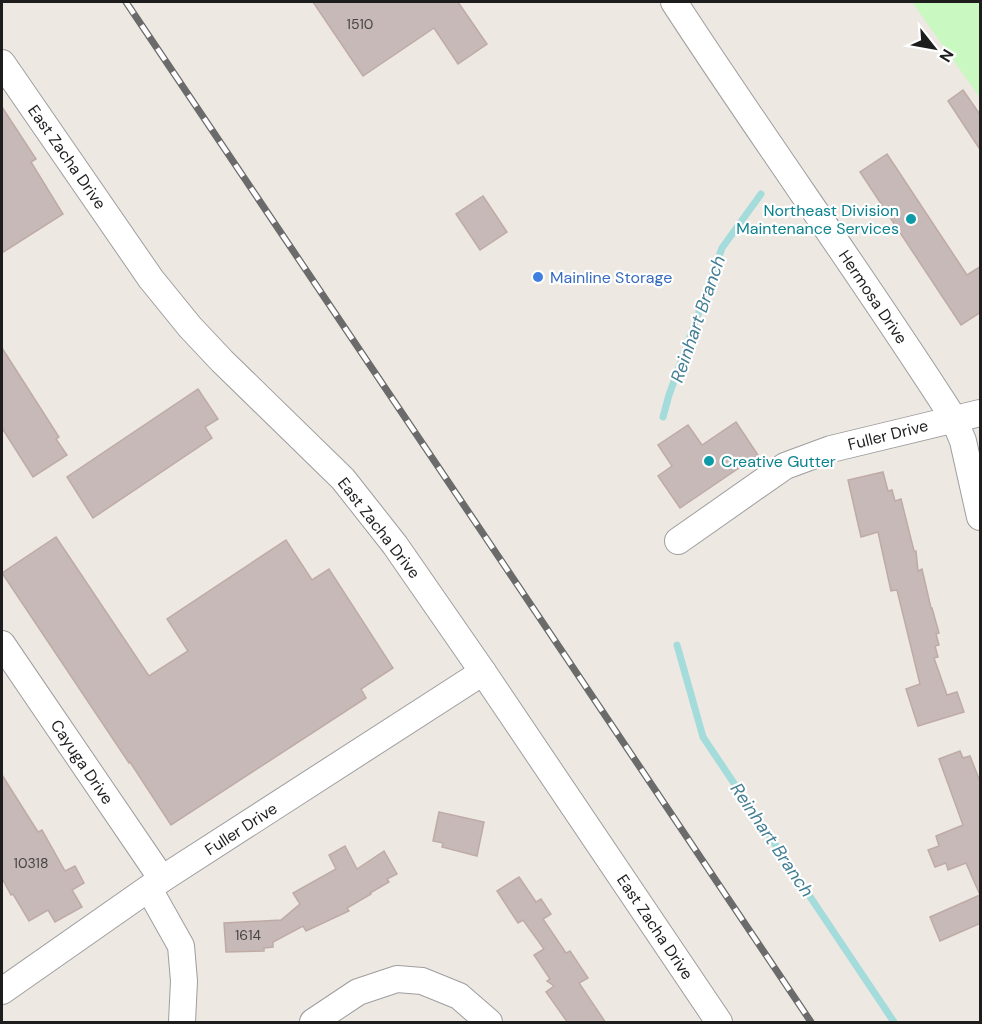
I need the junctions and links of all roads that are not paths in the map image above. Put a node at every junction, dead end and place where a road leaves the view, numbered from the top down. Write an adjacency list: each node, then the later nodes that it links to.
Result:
1 (674, 2): 4 (street, Hermosa Drive)
2 (5, 76): 8 (street, East Zacha Drive)
3 (981, 413): 4 (street, Fuller Drive)
4 (954, 419): 5 (street, Hermosa Drive); 6 (street, Fuller Drive)
5 (981, 517)
6 (678, 541)
7 (2, 644): 9 (street, Cayuga Drive)
8 (483, 672): 9 (street, Fuller Drive); 14 (street, East Zacha Drive)
9 (156, 884): 10 (street, Fuller Drive); 11 (street, Cayuga Drive)
10 (2, 991)
11 (182, 1023)
12 (313, 1023): 13 (street)
13 (489, 1023)
14 (719, 1023)

